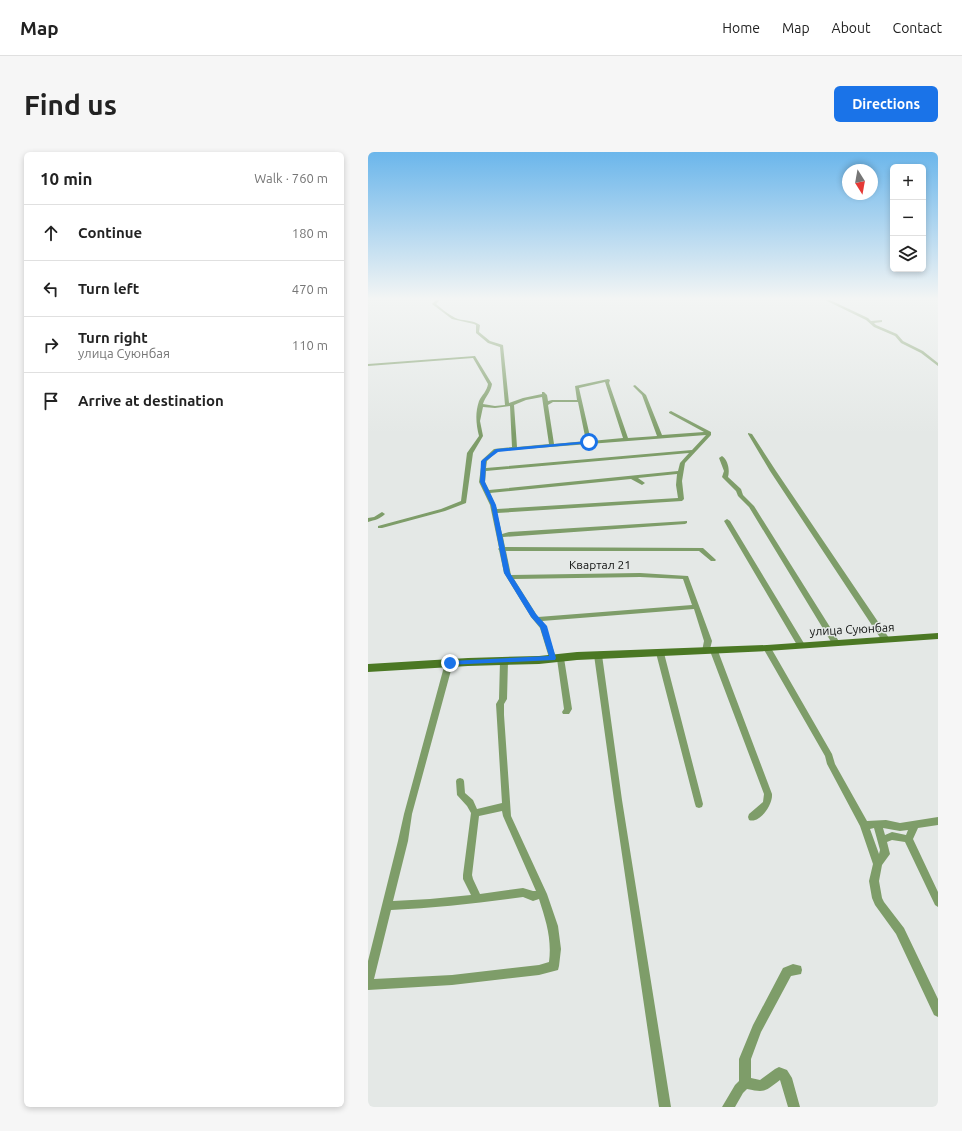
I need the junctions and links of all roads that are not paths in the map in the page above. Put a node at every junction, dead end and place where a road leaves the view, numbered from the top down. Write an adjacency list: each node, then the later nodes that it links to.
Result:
1 (498, 345): 9 (street)
2 (907, 345): 4 (street)
3 (368, 365): 8 (street)
4 (938, 365)
5 (635, 386): 15 (street)
6 (580, 401): 7 (street); 16 (street); 17 (street)
7 (546, 404): 9 (street); 18 (street)
8 (481, 405): 10 (street); 12 (street)
9 (510, 405): 10 (street); 19 (street)
10 (493, 407): 12 (street)
11 (671, 412): 13 (street)
12 (480, 413): 32 (street)
13 (709, 433): 15 (street); 20 (street)
14 (750, 434): 40 (street)
15 (660, 436): 16 (street)
16 (626, 439): 17 (street)
17 (589, 442): 18 (street)
18 (552, 446): 19 (street)
19 (515, 449): 22 (street)
20 (694, 451): 22 (street); 23 (street)
21 (722, 458): 41 (street)
22 (482, 470): 26 (street)
23 (680, 472): 24 (street); 27 (street)
24 (640, 476): 25 (street); 25 (street)
25 (631, 477): 26 (street)
26 (488, 492): 27 (street)
27 (494, 512): 33 (street)
28 (382, 514): 29 (street)
29 (368, 520)
30 (727, 521): 42 (street)
31 (685, 522): 33 (street)
32 (380, 527)
33 (499, 536): 34 (street)
34 (502, 549): 35 (street); 36 (street)
35 (713, 560)
36 (510, 577): 37 (street, Квартал 21); 38 (street)
37 (696, 607): 38 (street); 44 (street)
38 (537, 619): 47 (street)
39 (938, 636): 40 (street, улица Суюнбая)
40 (886, 640): 41 (street, улица Суюнбая)
41 (836, 643): 42 (street, улица Суюнбая)
42 (801, 645): 43 (street, улица Суюнбая)
43 (767, 648): 44 (street, улица Суюнбая); 59 (street)
44 (710, 651): 45 (street, улица Суюнбая); 56 (street)
45 (660, 653): 46 (street, улица Суюнбая); 53 (street)
46 (598, 655): 47 (street, улица Суюнбая); 72 (street)
47 (556, 658): 48 (street); 51 (street)
48 (504, 661): 49 (street); 54 (street)
49 (450, 663): 50 (street); 67 (street)
50 (368, 668)
51 (566, 712)
52 (460, 781): 55 (street)
53 (699, 804)
54 (506, 806): 55 (street); 64 (street)
55 (475, 813): 65 (street)
56 (752, 817)
57 (938, 821): 60 (street)
58 (878, 824): 59 (street); 60 (street); 62 (street)
59 (864, 825): 63 (street)
60 (914, 825): 61 (street)
61 (908, 839): 62 (street); 66 (street)
62 (883, 840): 63 (street)
63 (878, 864): 70 (street)
64 (542, 894): 65 (street); 69 (street)
65 (476, 899): 67 (street)
66 (938, 902)
67 (386, 906): 69 (street)
68 (796, 970): 71 (street)
69 (368, 983)
70 (938, 1012)
71 (745, 1083): 73 (street); 74 (street)
72 (665, 1107)
73 (728, 1107)
74 (794, 1107)

